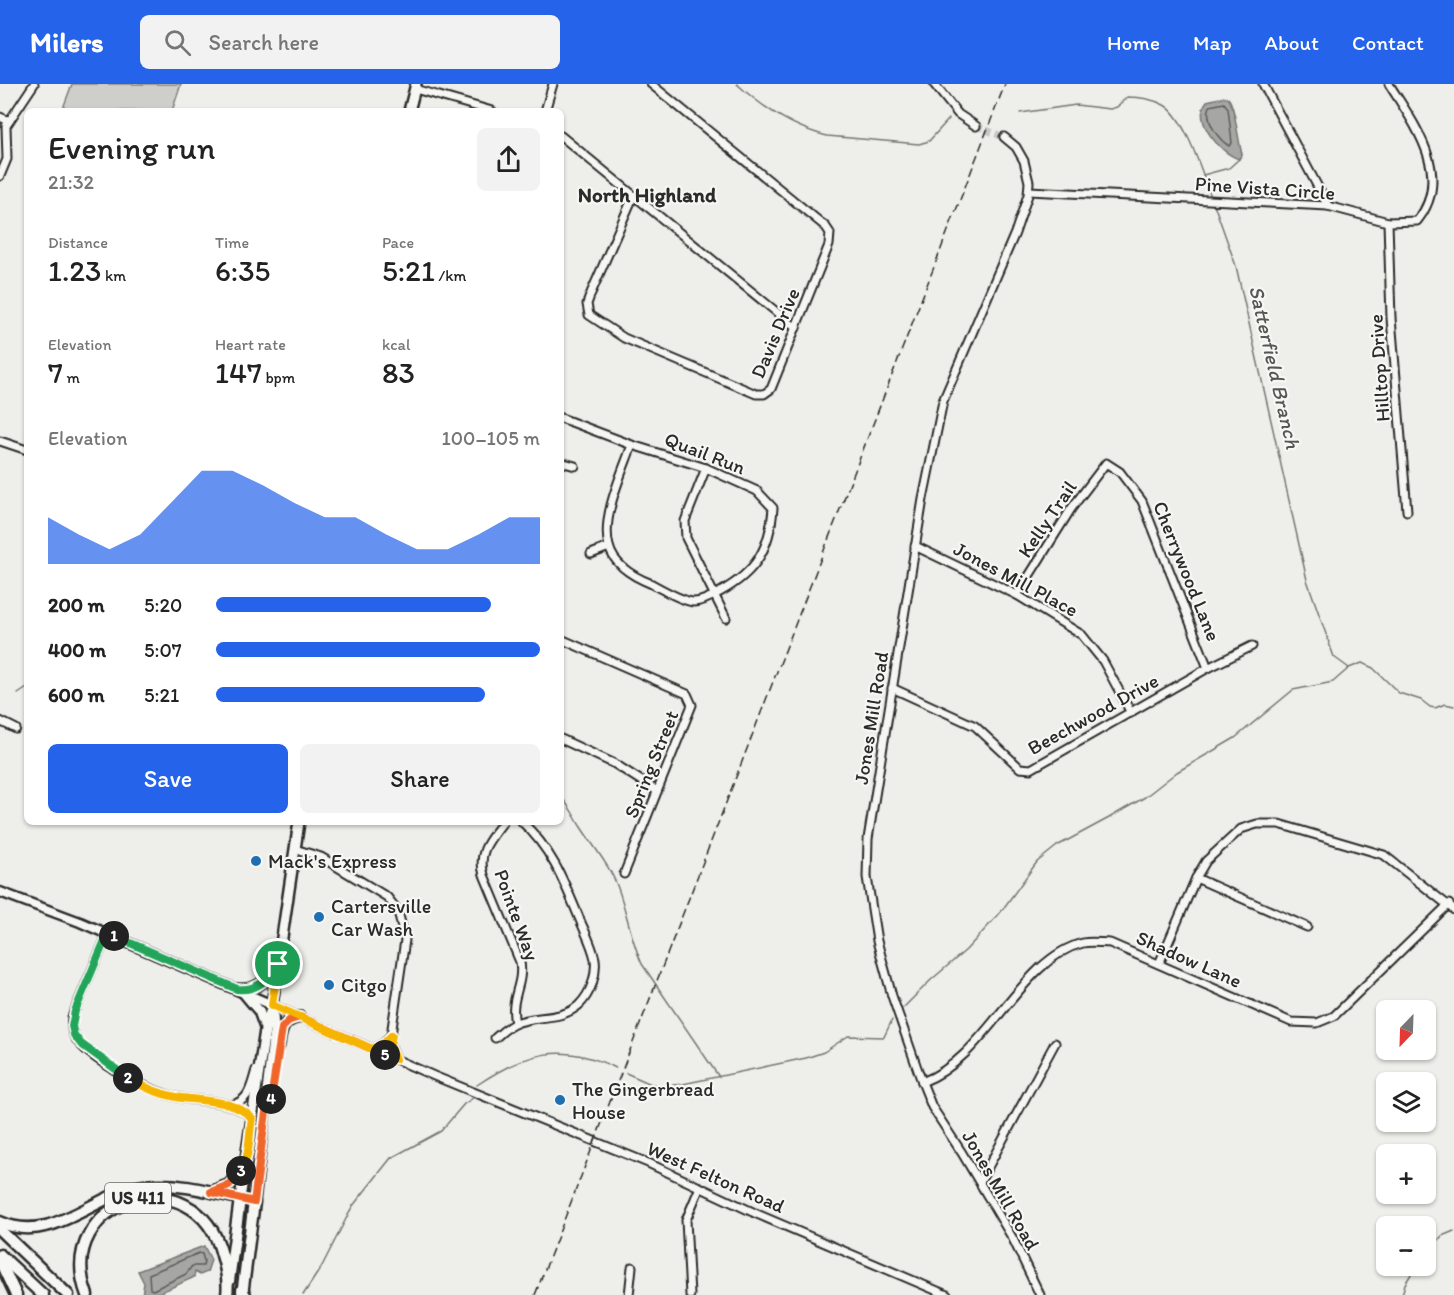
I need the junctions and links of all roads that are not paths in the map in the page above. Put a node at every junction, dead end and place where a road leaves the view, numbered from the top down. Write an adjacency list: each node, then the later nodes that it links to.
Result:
1 (553, 84): 10 (street)
2 (651, 84): 21 (street, Davis Drive)
3 (933, 84): 13 (street)
4 (1263, 84): 19 (street)
5 (1389, 84): 20 (street, Pine Vista Circle)
6 (33, 85): 12 (street)
7 (415, 87): 8 (main road); 9 (street)
8 (411, 108)
9 (482, 108)
10 (546, 108)
11 (0, 117): 12 (street)
12 (9, 121): 16 (street)
13 (976, 126)
14 (1004, 137): 17 (street, Jones Mill Road)
15 (564, 139): 18 (street)
16 (0, 176)
17 (1029, 191): 19 (street, Pine Vista Circle); 31 (street, Jones Mill Road)
18 (633, 197): 21 (street); 21 (street, Davis Drive)
19 (1328, 206): 20 (street, Pine Vista Circle)
20 (1388, 222): 30 (street, Hilltop Drive)
21 (796, 328)
22 (564, 419): 24 (street, Quail Run)
23 (0, 441): 25 (street)
24 (632, 445): 29 (street, Quail Run); 32 (street, Quail Run)
25 (24, 449)
26 (564, 463): 28 (street)
27 (1106, 463): 34 (street, Kelly Trail); 39 (street, Cherrywood Lane)
28 (575, 466)
29 (706, 468): 35 (street); 35 (street, Quail Run)
30 (1407, 511)
31 (915, 546): 34 (street, Jones Mill Place); 40 (street, Jones Mill Road)
32 (609, 547): 33 (street); 35 (street, Quail Run)
33 (591, 554)
34 (1017, 595): 41 (street, Jones Mill Place)
35 (714, 596): 36 (street)
36 (726, 618)
37 (564, 640): 45 (street, Spring Street)
38 (1252, 646): 39 (street, Beechwood Drive)
39 (1208, 668): 41 (street, Beechwood Drive)
40 (892, 688): 41 (street, Beechwood Drive); 69 (street, Jones Mill Road)
41 (1131, 713)
42 (0, 721): 43 (street)
43 (16, 729)
44 (564, 740): 45 (street)
45 (657, 791): 50 (street, Spring Street)
46 (299, 825): 49 (main road)
47 (501, 825): 61 (street, Pointe Way)
48 (525, 825): 61 (street)
49 (295, 849): 56 (main road); 63 (street)
50 (624, 874)
51 (1196, 878): 53 (street); 54 (street); 57 (street)
52 (0, 892): 55 (street)
53 (1451, 907): 57 (street, Shadow Lane)
54 (1307, 927)
55 (108, 933): 58 (street); 70 (street)
56 (278, 964): 58 (main road); 59 (main road)
57 (1159, 964): 69 (street, Shadow Lane)
58 (240, 991): 59 (street); 62 (main road)
59 (272, 1005): 60 (street, West Felton Road); 62 (main road); 71 (main road)
60 (300, 1017): 66 (street, West Felton Road); 71 (main road)
61 (515, 1023): 64 (street)
62 (265, 1030): 67 (main road)
63 (392, 1035): 66 (street); 68 (street)
64 (495, 1038)
65 (1055, 1043): 74 (street)
66 (372, 1049): 68 (street, West Felton Road)
67 (262, 1054): 70 (street); 72 (main road)
68 (396, 1059): 75 (street, West Felton Road)
69 (922, 1082): 74 (street, Jones Mill Road)
70 (232, 1105): 72 (street)
71 (266, 1112): 78 (main road)
72 (252, 1118): 73 (main road)
73 (245, 1166): 76 (main road); 77 (main road)
74 (980, 1182): 93 (street, Jones Mill Road)
75 (700, 1187): 91 (street); 92 (street, West Felton Road)
76 (211, 1192): 77 (main road); 79 (main road)
77 (240, 1198): 78 (main road); 84 (main road)
78 (254, 1202): 85 (main road)
79 (0, 1222)
80 (0, 1230): 88 (main road)
81 (0, 1255): 87 (main road)
82 (0, 1261): 86 (main road)
83 (632, 1267): 90 (street)
84 (228, 1290): 89 (main road, US 411)
85 (243, 1293)
86 (16, 1295)
87 (43, 1295)
88 (68, 1295)
89 (87, 1295)
90 (629, 1295)
91 (690, 1295)
92 (947, 1295)
93 (1040, 1295)

